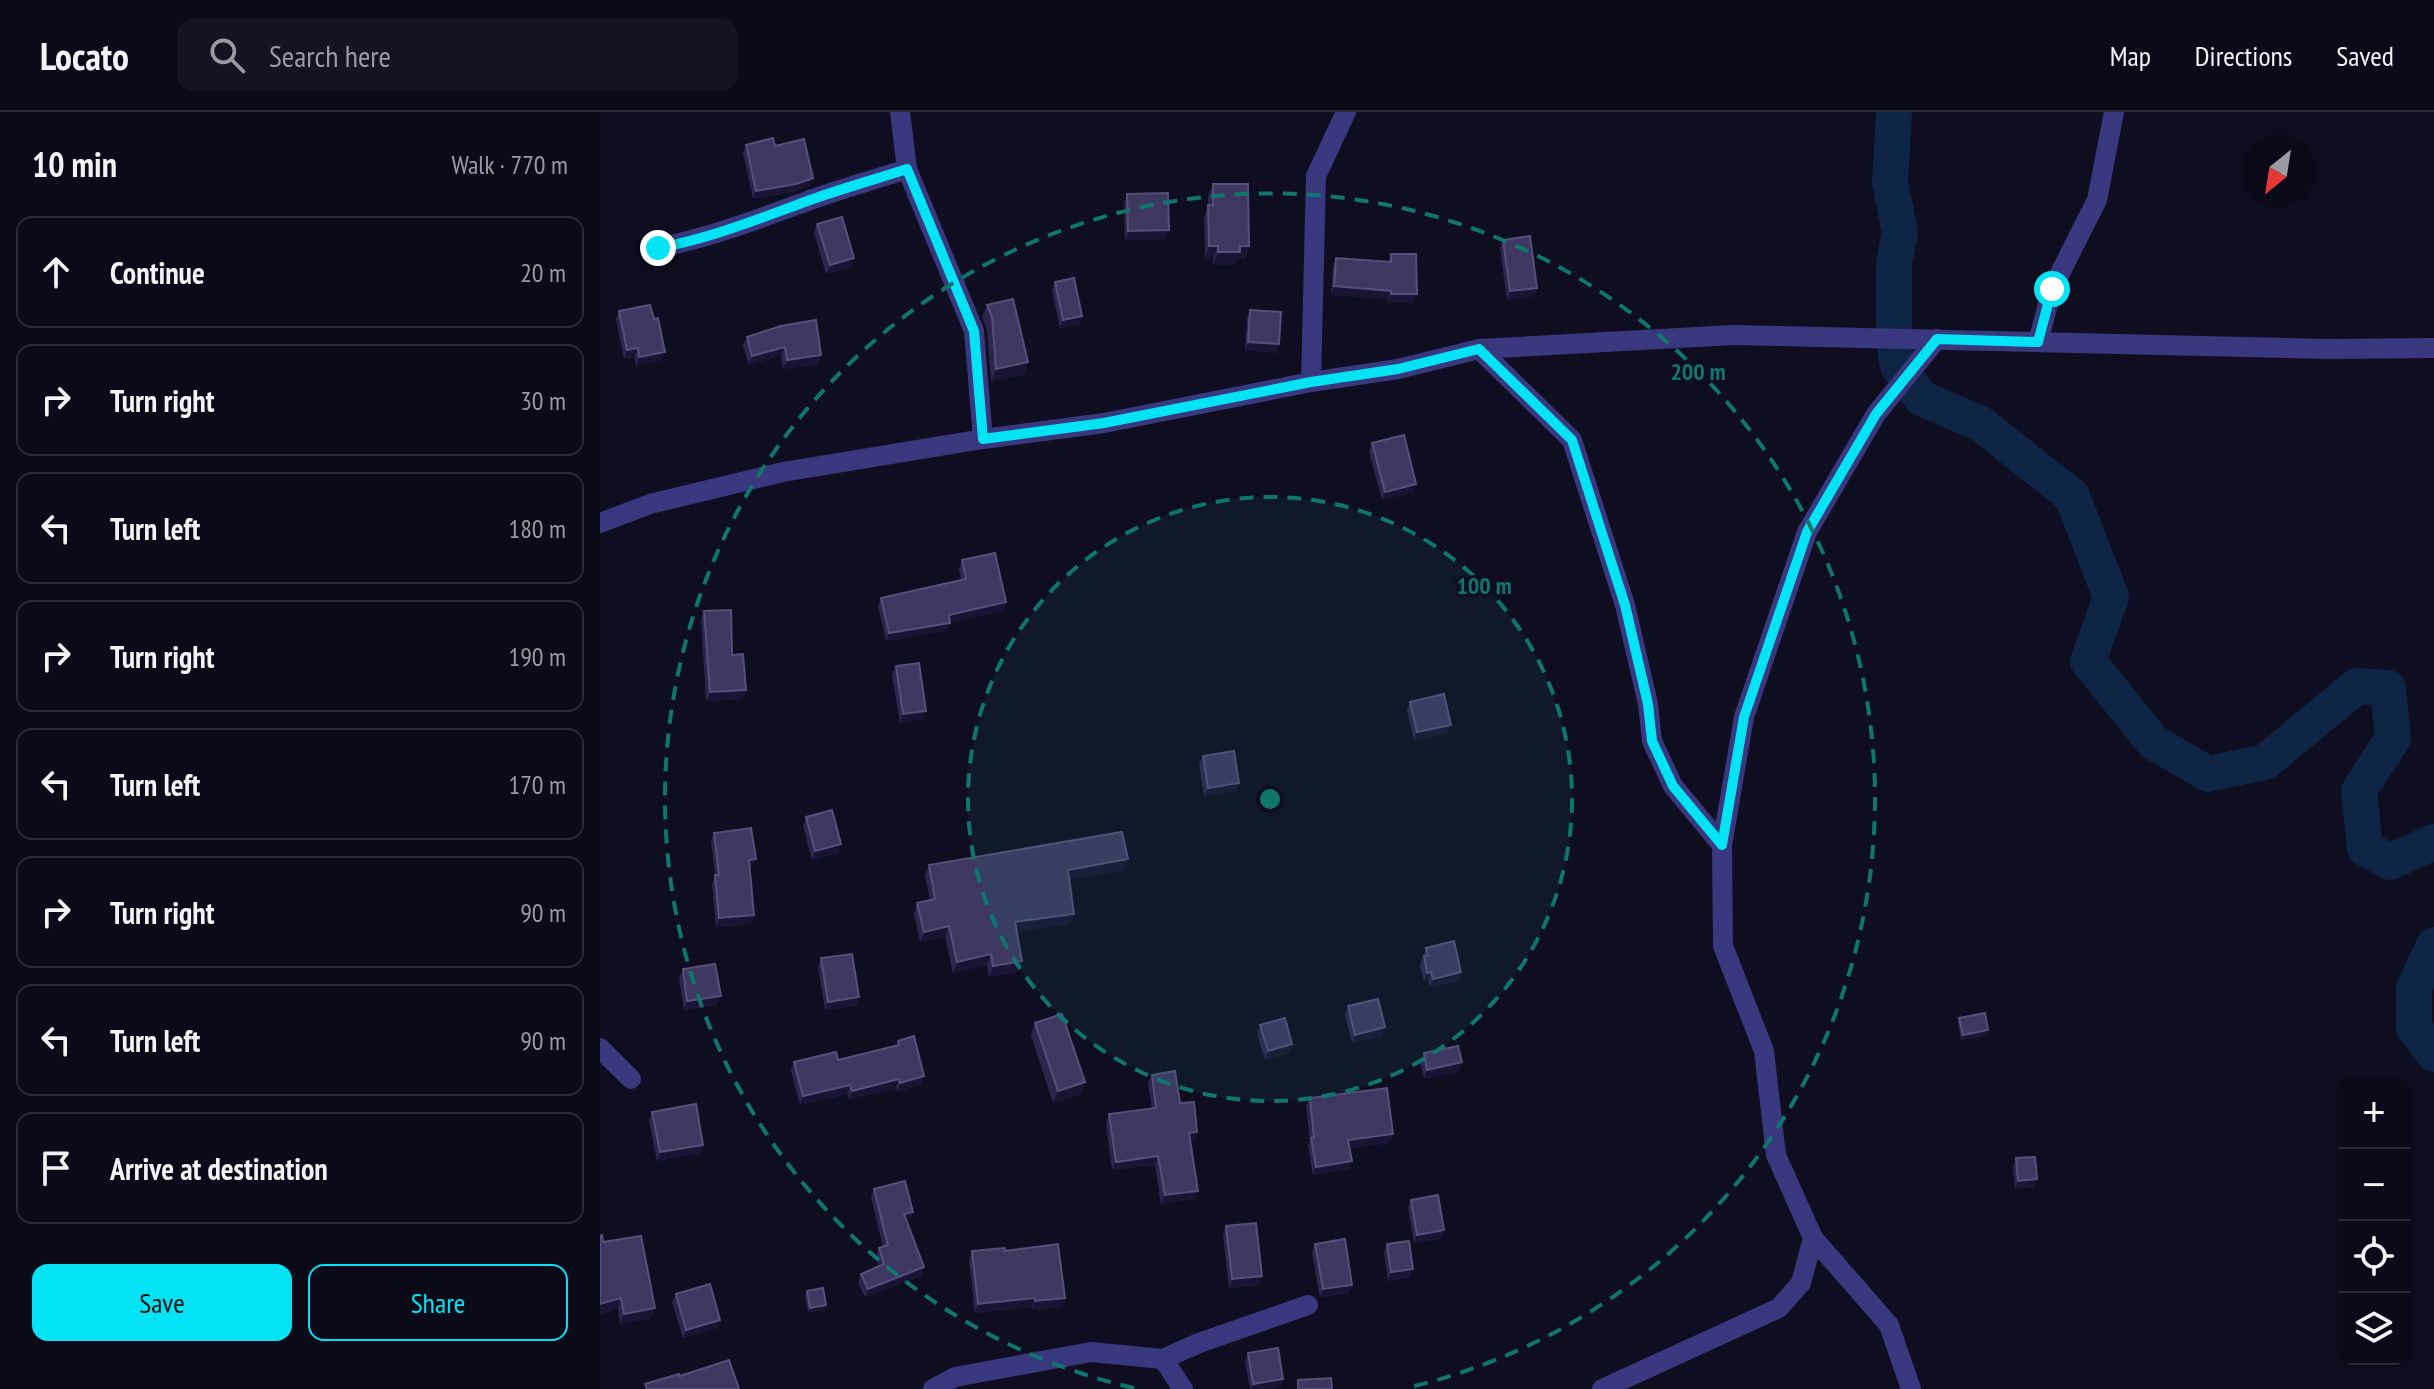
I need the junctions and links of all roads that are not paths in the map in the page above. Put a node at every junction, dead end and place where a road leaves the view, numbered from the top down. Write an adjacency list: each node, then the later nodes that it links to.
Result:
1 (900, 112): 4 (street)
2 (1346, 112): 10 (street)
3 (2114, 112): 7 (street)
4 (907, 169): 5 (street); 11 (street)
5 (658, 248)
6 (1937, 339): 7 (street); 9 (street); 13 (street)
7 (2038, 342): 8 (street)
8 (2434, 348)
9 (1479, 349): 10 (street); 13 (street)
10 (1311, 382): 11 (street)
11 (983, 439): 12 (street)
12 (600, 523)
13 (1722, 845): 16 (street)
14 (600, 1048): 15 (street)
15 (631, 1079)
16 (1813, 1238): 21 (street); 22 (street)
17 (1308, 1305): 18 (street)
18 (1163, 1359): 19 (street); 20 (street)
19 (933, 1389)
20 (1183, 1389)
21 (1602, 1389)
22 (1911, 1389)

